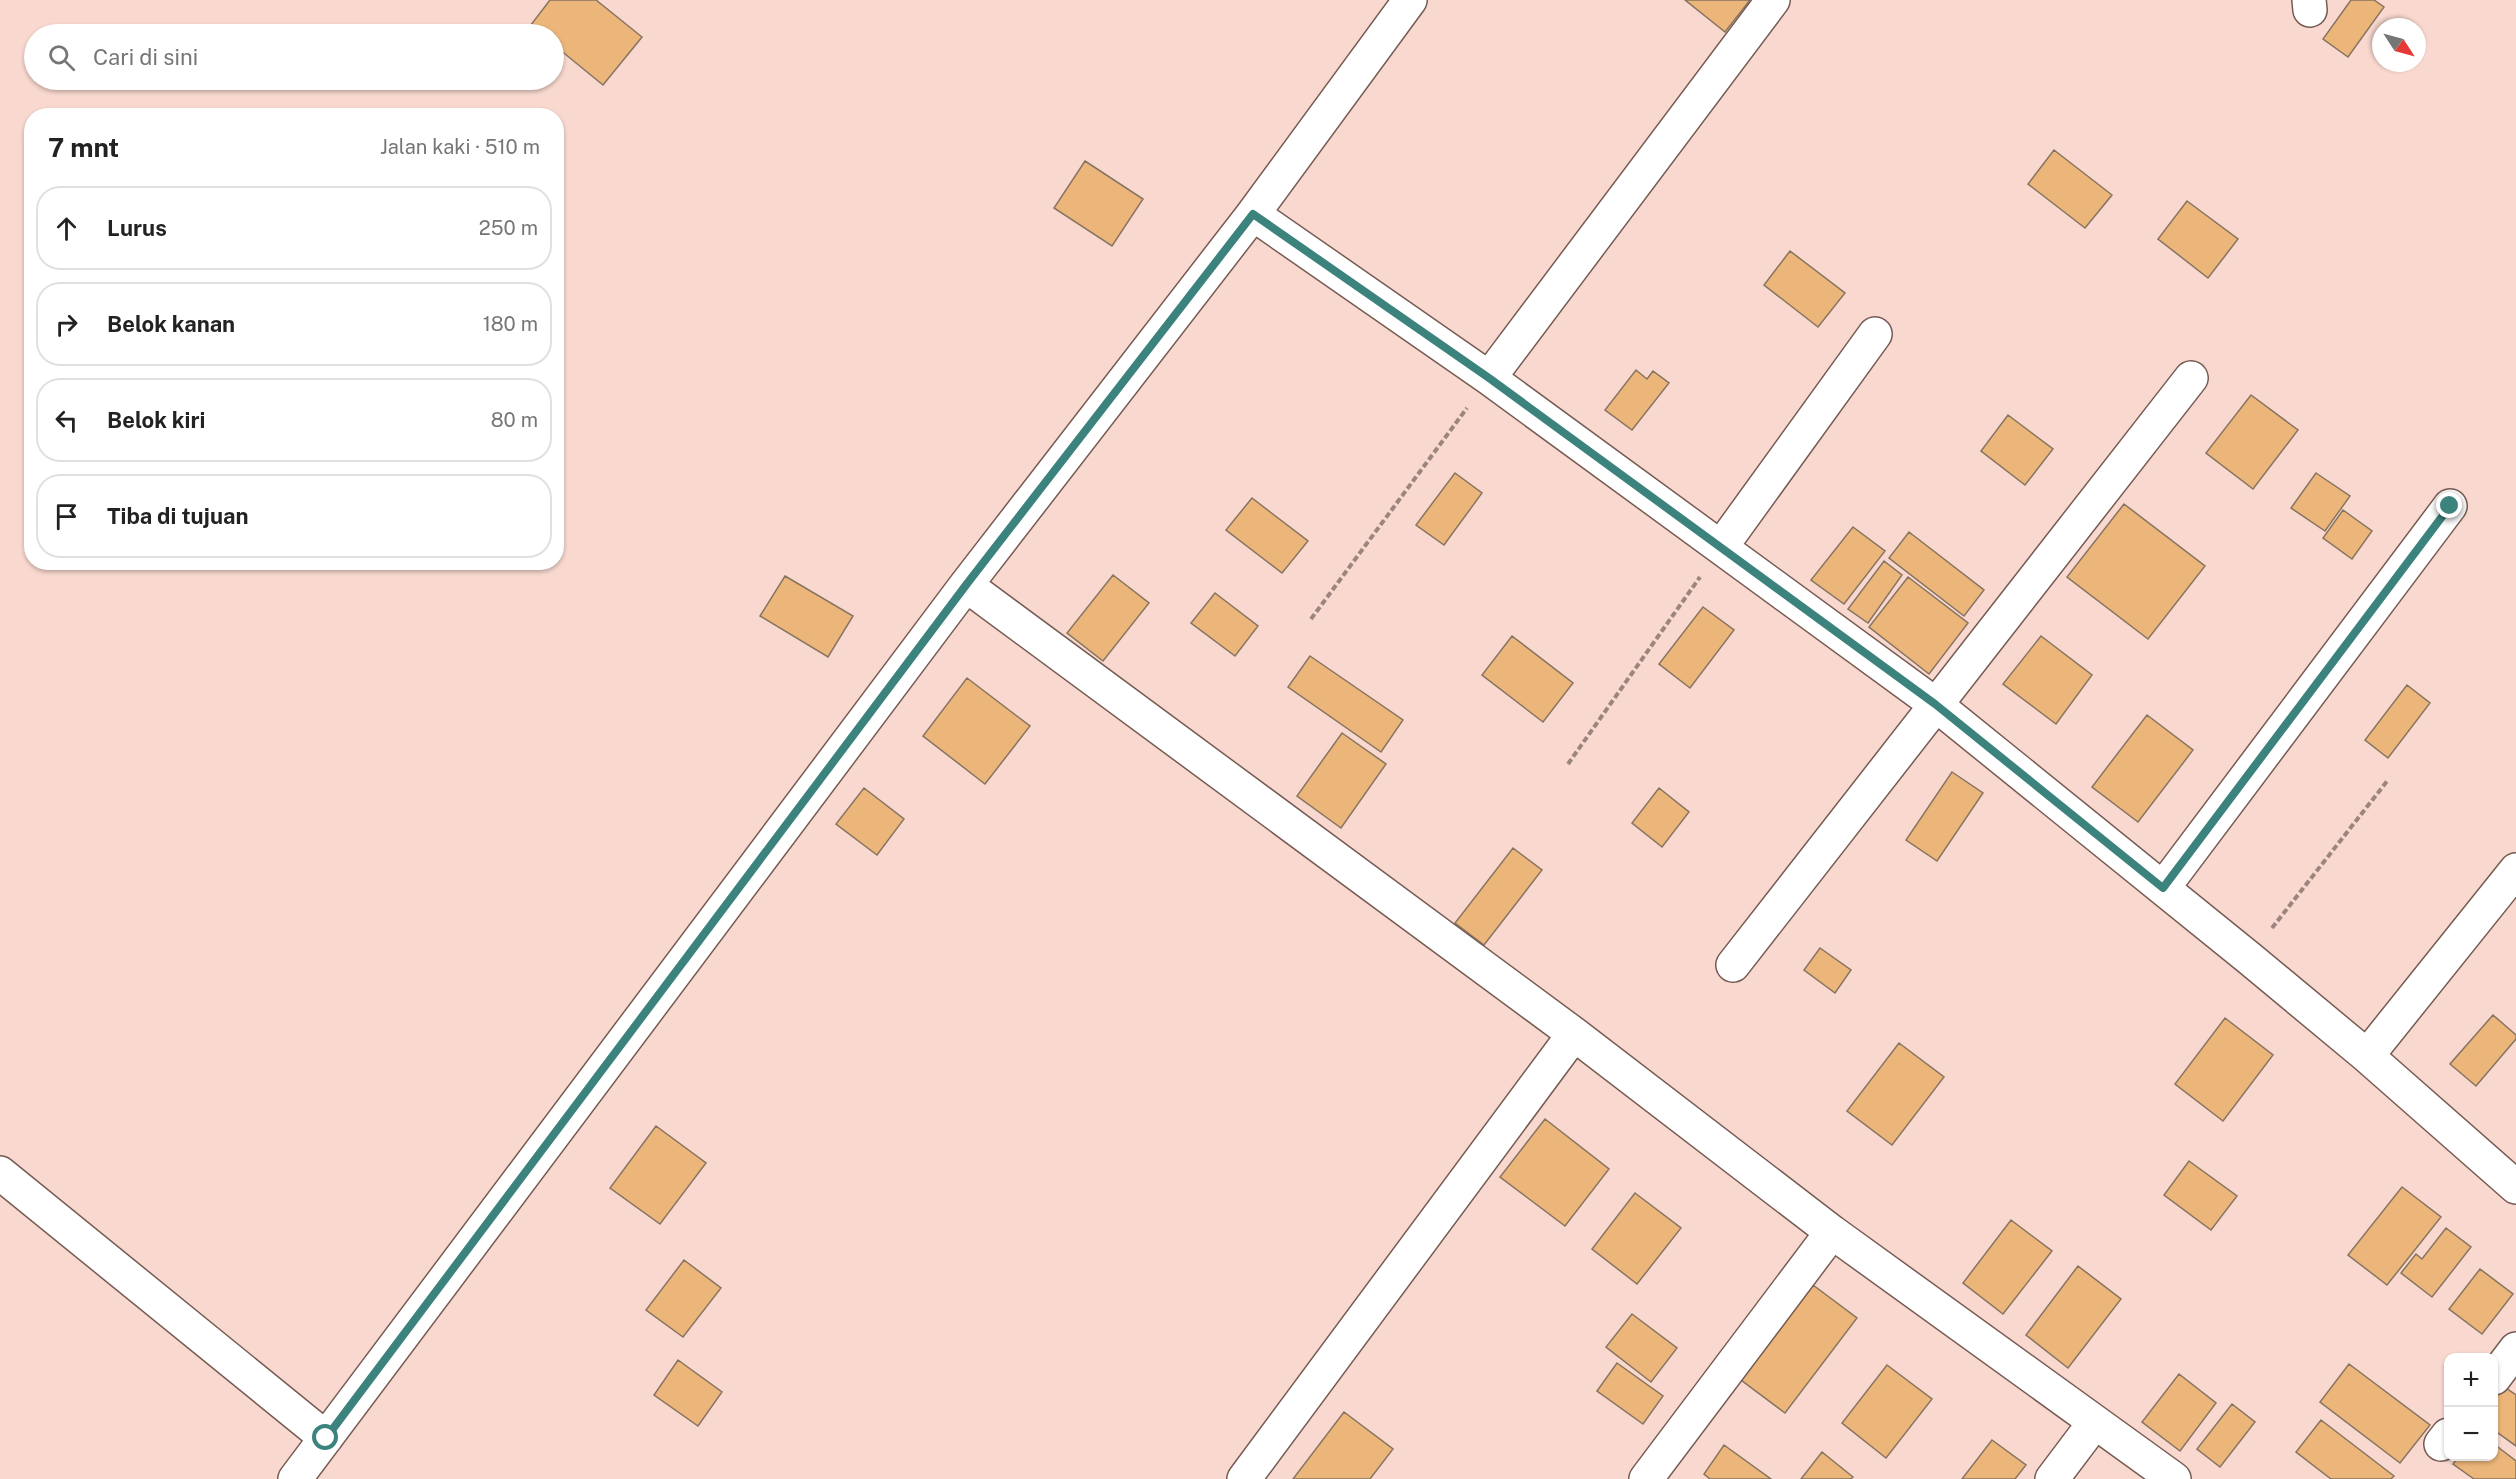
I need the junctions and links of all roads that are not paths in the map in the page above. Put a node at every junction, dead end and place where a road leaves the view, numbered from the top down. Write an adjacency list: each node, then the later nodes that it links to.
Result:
1 (1410, 0): 3 (street)
2 (1773, 0): 5 (street)
3 (1253, 214): 5 (street); 9 (street)
4 (1875, 334): 8 (street)
5 (1489, 378): 8 (street)
6 (2191, 378): 10 (street)
7 (2450, 506): 12 (street)
8 (1721, 547): 10 (street)
9 (966, 585): 14 (street); 22 (street)
10 (1935, 704): 12 (street); 13 (street)
11 (2516, 870): 15 (street)
12 (2163, 888): 15 (street)
13 (1733, 965)
14 (1574, 1034): 18 (street); 24 (street)
15 (2367, 1056): 17 (street)
16 (0, 1173): 22 (street)
17 (2516, 1187)
18 (1833, 1232): 21 (street); 25 (street)
19 (2516, 1349): 20 (street)
20 (2498, 1372)
21 (2095, 1422): 26 (street); 27 (street)
22 (326, 1438): 23 (street)
23 (295, 1479)
24 (1244, 1479)
25 (1646, 1479)
26 (2052, 1479)
27 (2174, 1479)

